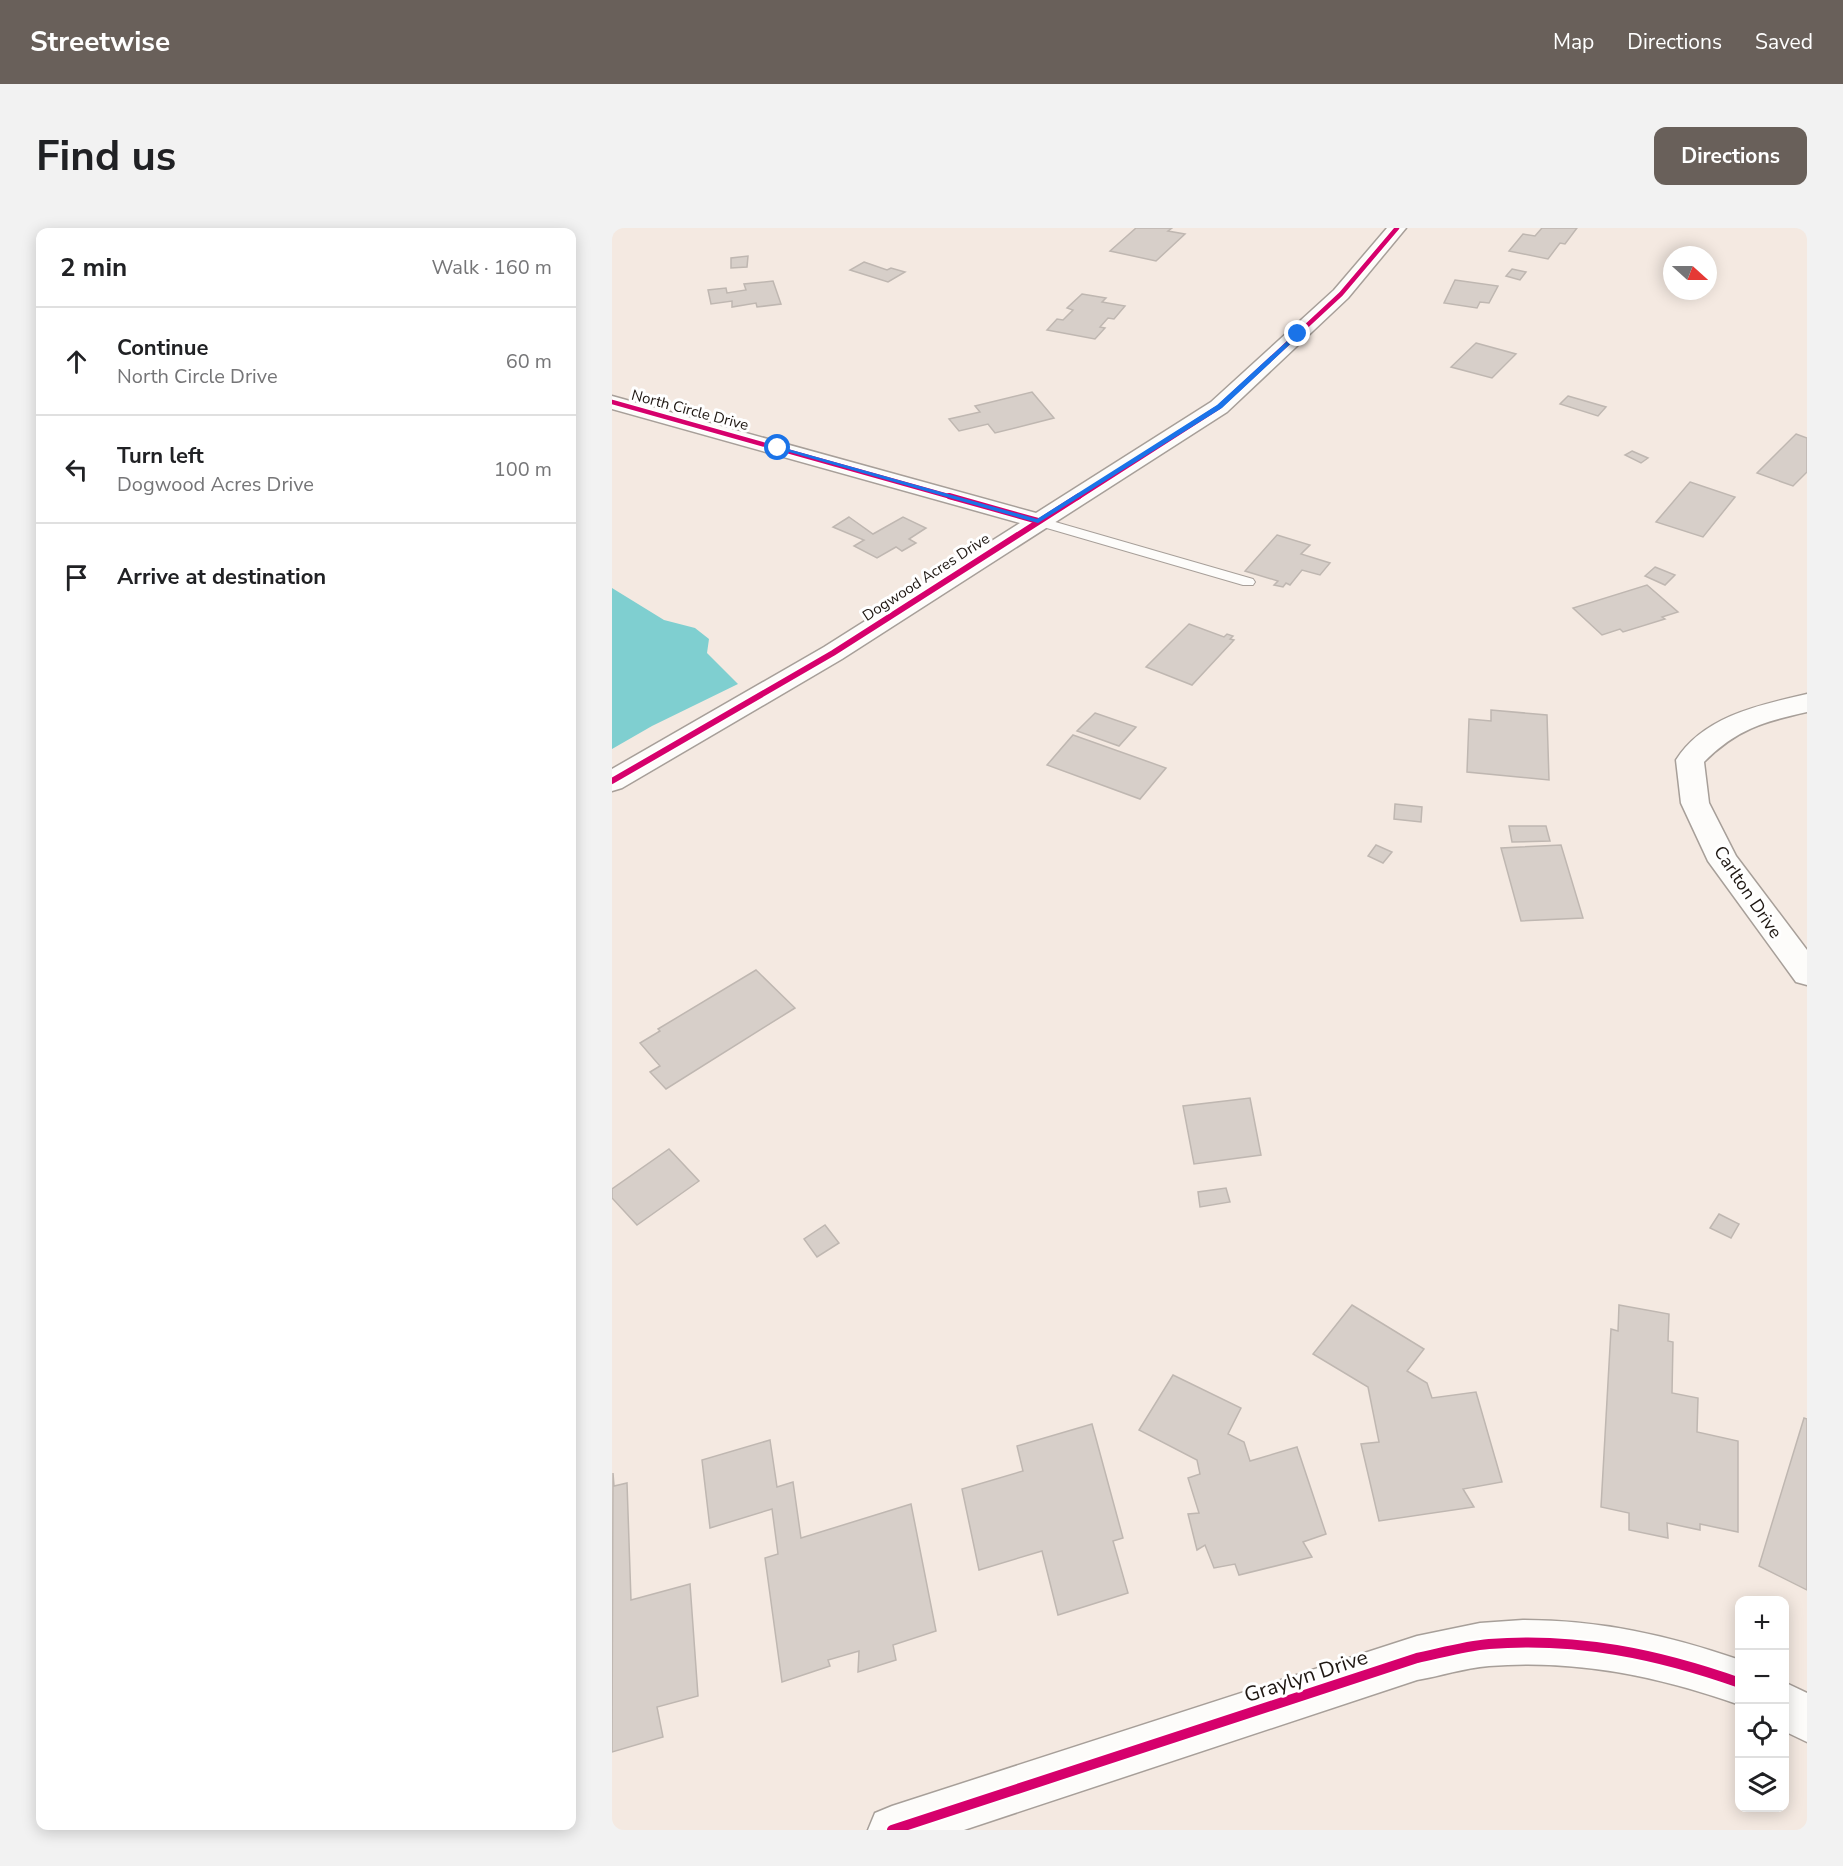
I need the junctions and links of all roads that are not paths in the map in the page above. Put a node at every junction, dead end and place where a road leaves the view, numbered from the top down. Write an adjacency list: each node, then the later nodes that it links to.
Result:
1 (1397, 228): 3 (street, Dogwood Acres Drive)
2 (612, 402): 3 (street, North Circle Drive)
3 (1038, 521): 4 (lane); 6 (street, Dogwood Acres Drive)
4 (1248, 582)
5 (1807, 703): 7 (street, Carlton Drive)
6 (612, 780)
7 (1807, 973)
8 (1735, 1681): 11 (street, Graylyn Drive)
9 (1789, 1708): 10 (street)
10 (1807, 1719)
11 (892, 1830)

